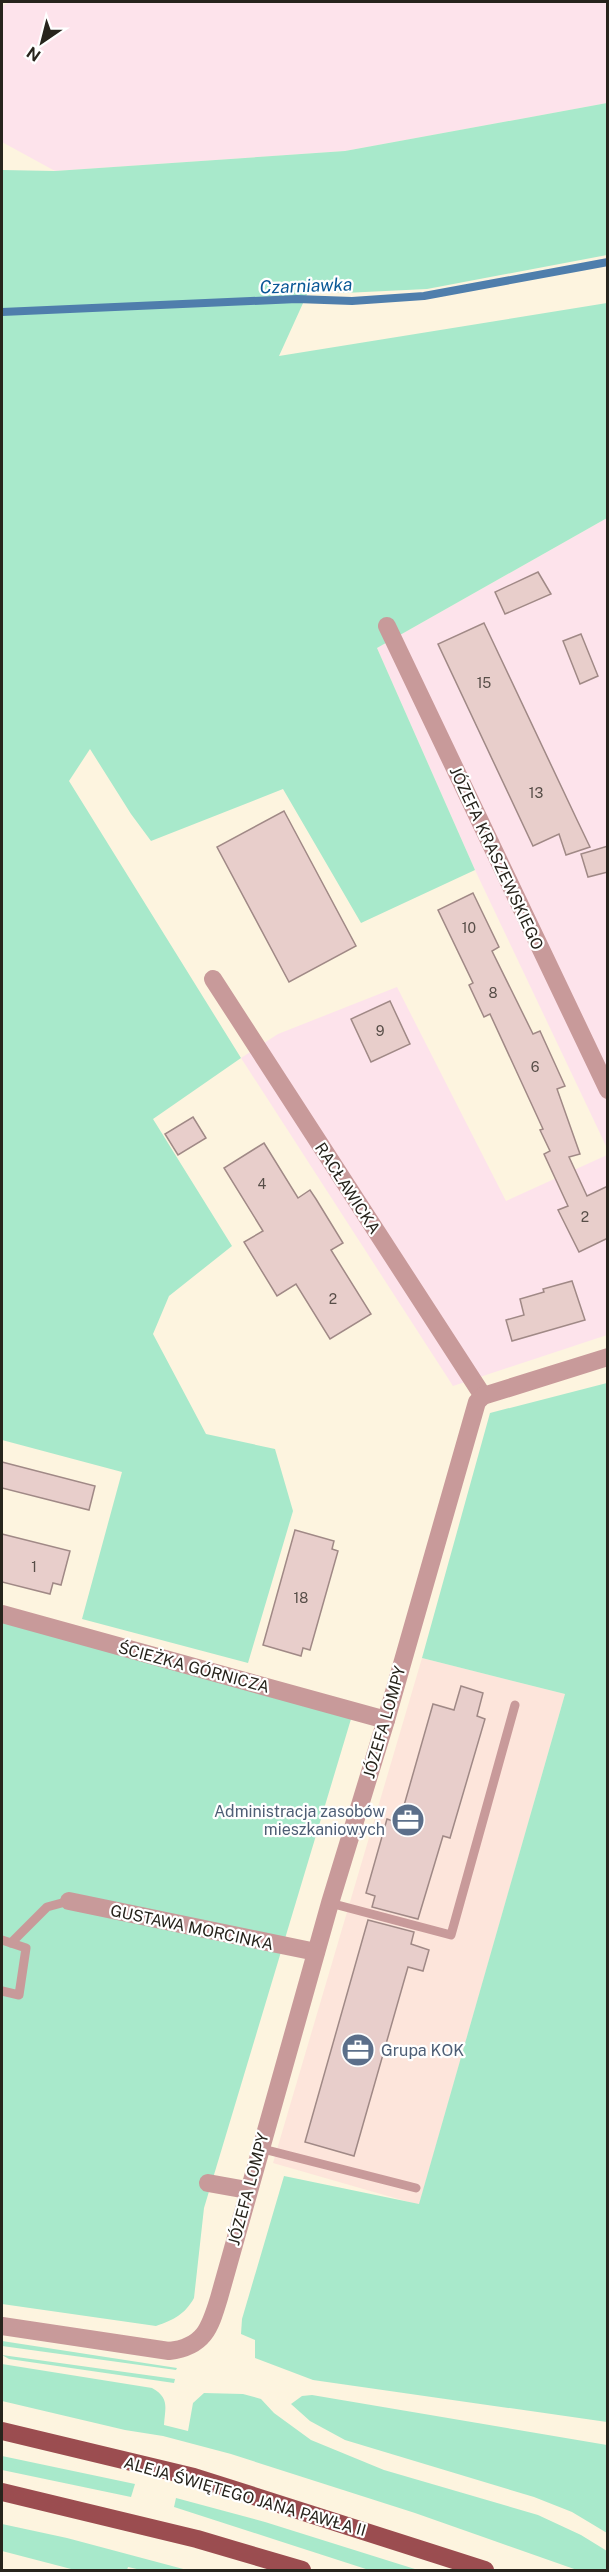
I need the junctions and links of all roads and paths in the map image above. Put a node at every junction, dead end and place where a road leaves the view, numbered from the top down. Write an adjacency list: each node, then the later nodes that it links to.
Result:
1 (387, 626): 3 (street, JÓZEFA KRASZEWSKIEGO)
2 (213, 979): 5 (street, RACŁAWICKA)
3 (608, 1090)
4 (608, 1357): 5 (street)
5 (483, 1396): 8 (street, JÓZEFA LOMPY)
6 (2, 1614): 8 (street, ŚCIEŻKA GÓRNICZA)
7 (515, 1705): 10 (lane)
8 (386, 1720): 10 (street, JÓZEFA LOMPY)
9 (69, 1901): 11 (lane); 12 (street, GUSTAWA MORCINKA)
10 (330, 1903): 12 (street, JÓZEFA LOMPY)
11 (6, 1942): 13 (lane)
12 (316, 1952): 14 (street, JÓZEFA LOMPY)
13 (2, 1991)
14 (259, 2148): 16 (lane); 17 (street, JÓZEFA LOMPY)
15 (208, 2183): 17 (street)
16 (416, 2188)
17 (247, 2190): 18 (street, JÓZEFA LOMPY)
18 (2, 2326)
19 (2, 2431): 22 (main road, ALEJA ŚWIĘTEGO JANA PAWŁA II)
20 (2, 2492): 21 (main road)
21 (302, 2571)
22 (485, 2571)

